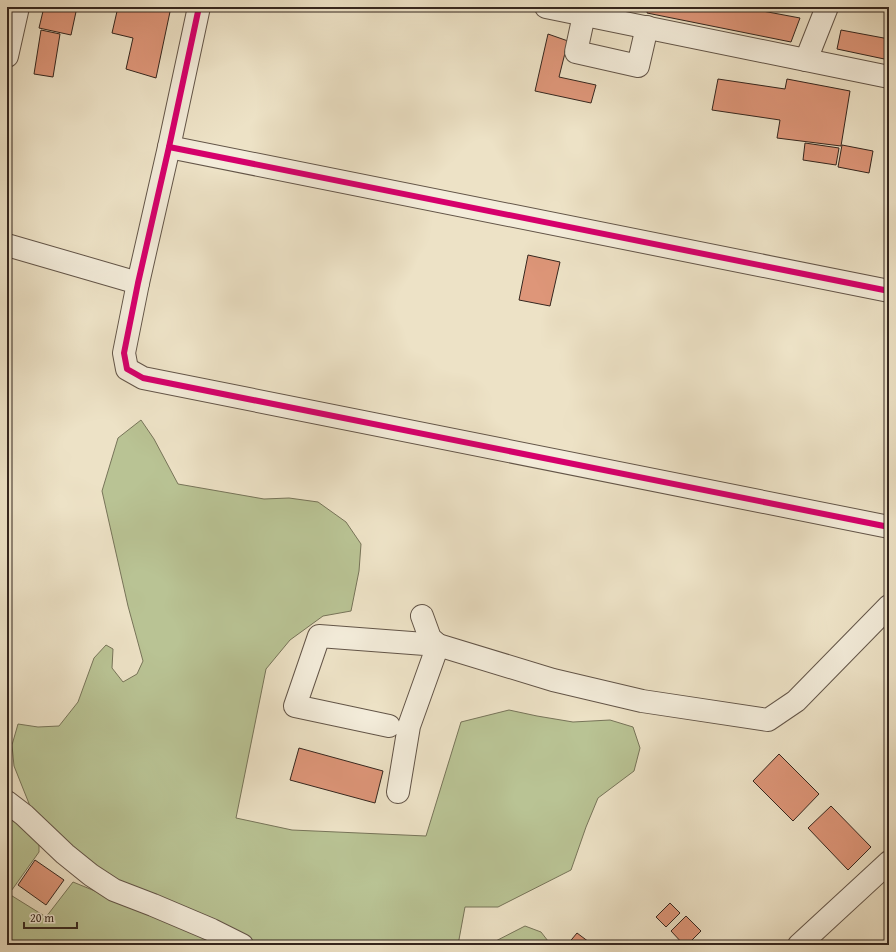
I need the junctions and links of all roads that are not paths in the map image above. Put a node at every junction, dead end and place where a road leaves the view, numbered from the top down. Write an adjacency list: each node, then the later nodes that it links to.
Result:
1 (18, 7): 8 (street)
2 (199, 7): 11 (street)
3 (546, 7): 6 (street)
4 (827, 7): 9 (street)
5 (605, 13): 6 (street); 7 (street)
6 (584, 15): 7 (street)
7 (647, 28): 9 (street)
8 (7, 56)
9 (806, 60): 10 (street)
10 (889, 77)
11 (169, 148): 13 (street); 14 (street)
12 (7, 245): 13 (street)
13 (138, 283): 15 (street)
14 (889, 291)
15 (889, 527)
16 (889, 606): 18 (street)
17 (422, 616): 18 (street)
18 (438, 645): 19 (street); 20 (street)
19 (390, 726)
20 (398, 792)
21 (7, 802): 23 (street)
22 (889, 862): 24 (street)
23 (242, 945)
24 (799, 945)

